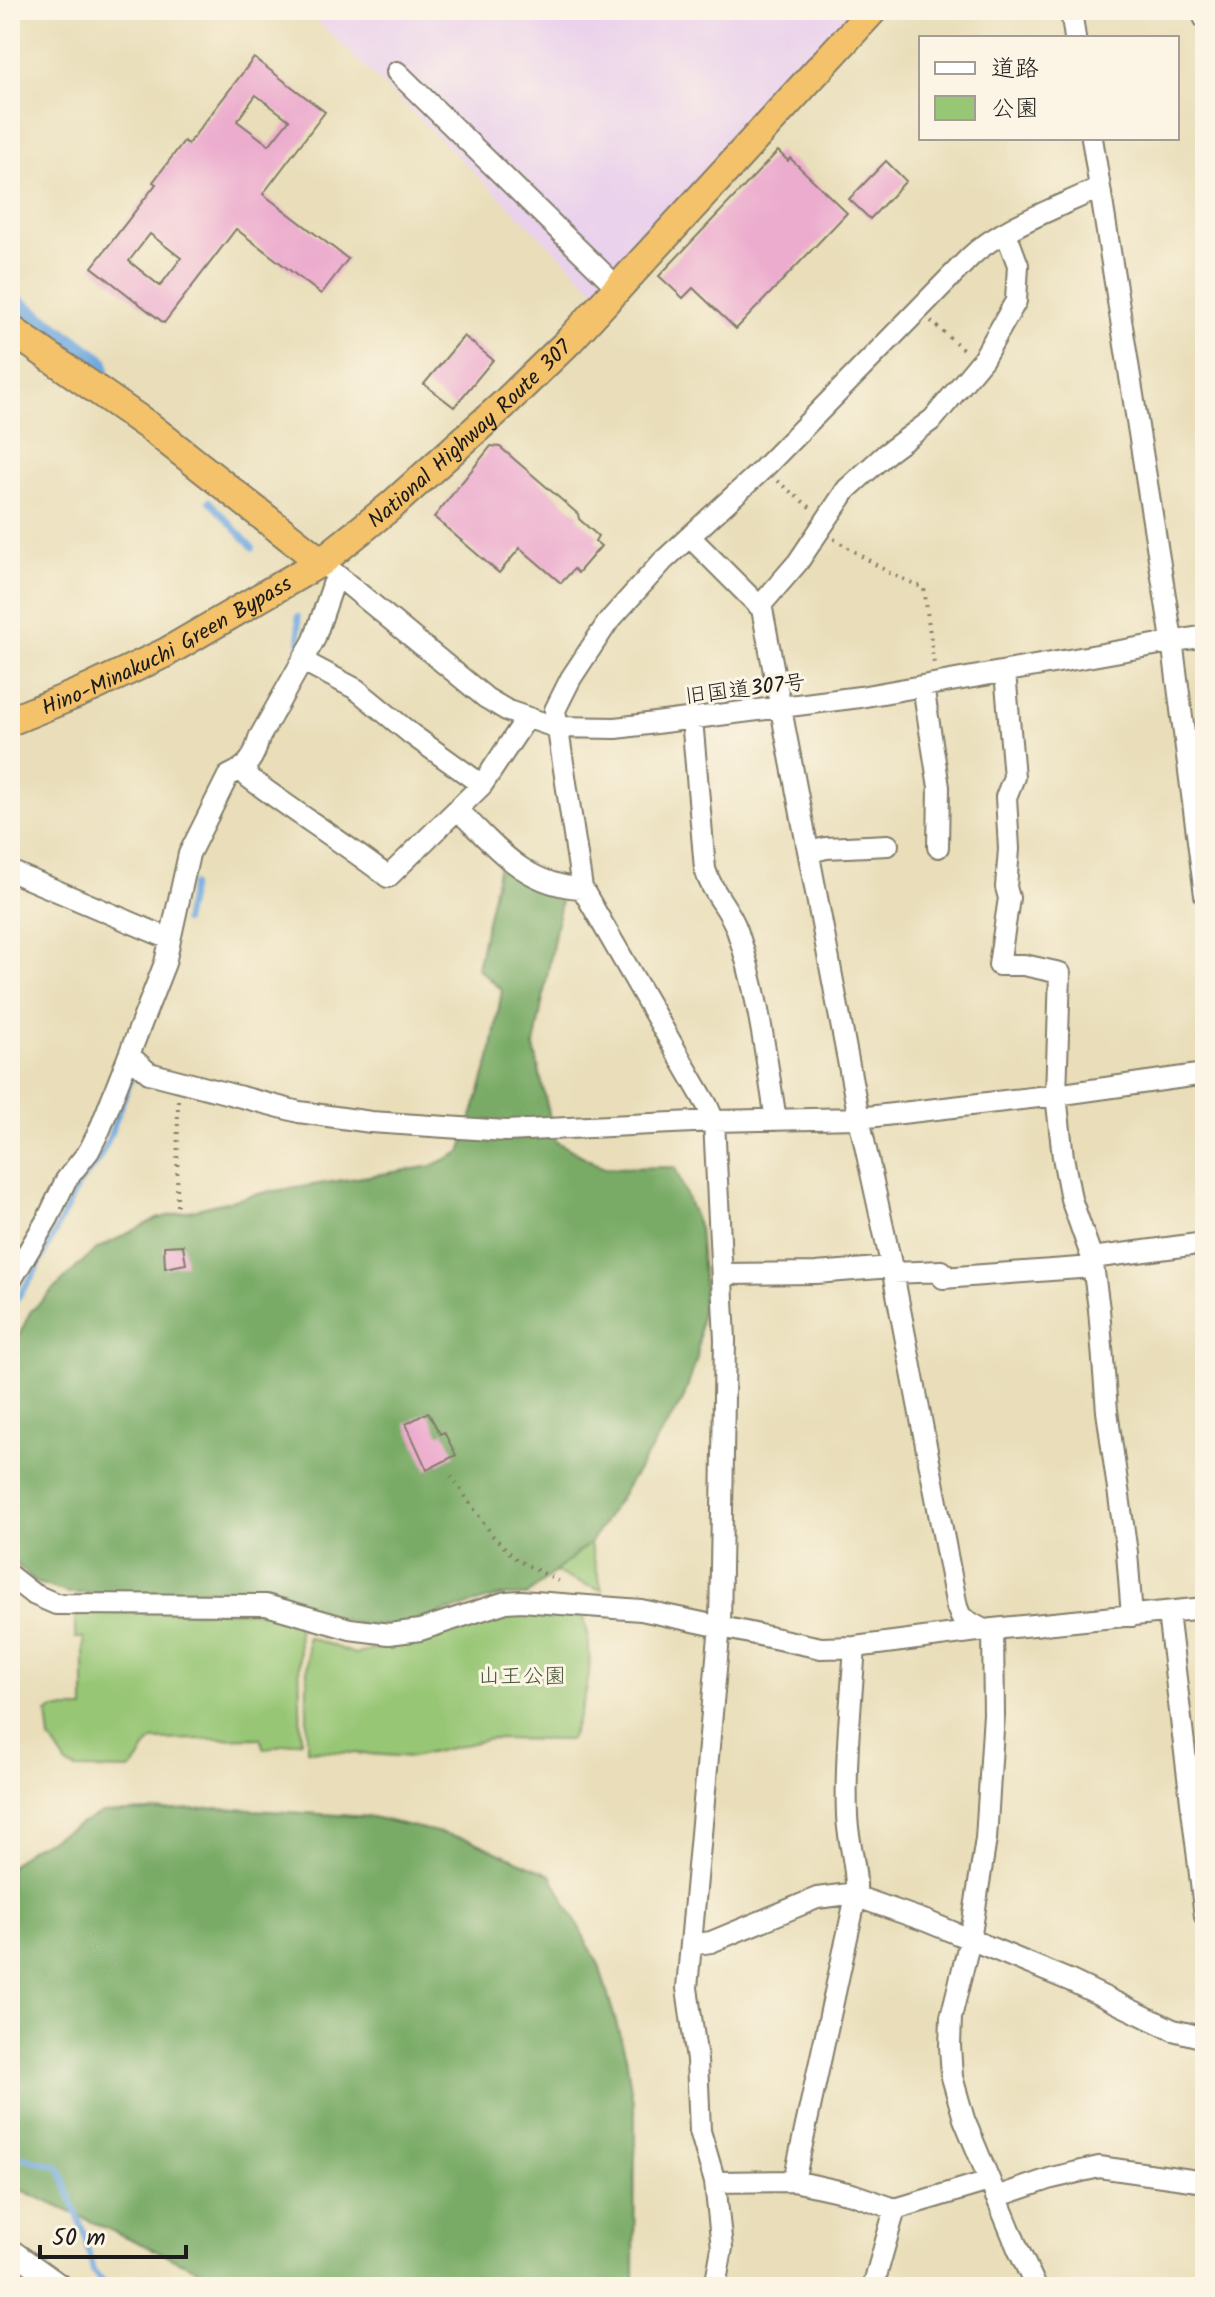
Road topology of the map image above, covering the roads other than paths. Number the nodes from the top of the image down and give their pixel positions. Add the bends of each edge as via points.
1 (873, 10) edge
2 (1071, 10) edge
3 (1201, 10) edge
4 (1205, 19) edge
5 (1075, 36) edge
6 (397, 72) dead end
7 (1092, 140) edge
8 (1099, 188) junction
9 (1006, 233) junction
10 (618, 288) junction
11 (10, 329) edge
12 (690, 537) junction
13 (328, 569) junction
14 (760, 606) junction
15 (1205, 636) edge
16 (1172, 640) junction
17 (303, 661) junction
18 (1005, 672) junction
19 (930, 685) junction
20 (783, 708) junction
21 (526, 719) junction
22 (692, 719) junction
23 (10, 721) edge
24 (555, 727) junction
25 (240, 771) junction
26 (482, 785) junction
27 (458, 810) junction
28 (888, 845) dead end
29 (938, 847) dead end
30 (810, 852) junction
31 (10, 871) edge
32 (582, 888) junction
33 (1205, 895) edge
34 (170, 939) junction
35 (130, 1056) junction
36 (1205, 1074) edge
37 (1056, 1095) junction
38 (859, 1118) junction
39 (776, 1120) junction
40 (714, 1121) junction
41 (1205, 1243) edge
42 (1093, 1263) junction
43 (892, 1270) junction
44 (722, 1274) junction
45 (10, 1282) edge
46 (10, 1576) edge
47 (1205, 1608) edge
48 (1168, 1613) junction
49 (1132, 1616) junction
50 (720, 1625) junction
51 (989, 1630) junction
52 (855, 1647) junction
53 (856, 1896) junction
54 (1205, 1916) edge
55 (970, 1940) junction
56 (691, 1945) junction
57 (1205, 2038) edge
58 (794, 2181) junction
59 (715, 2182) junction
60 (1205, 2182) edge
61 (993, 2189) junction
62 (895, 2209) junction
63 (10, 2249) edge
64 (63, 2287) edge
65 (715, 2287) edge
66 (873, 2287) edge
67 (1036, 2287) edge

1 - 10 highway, National Highway Route 307
2 - 5 street
3 - 4 street
6 - 10 street
7 - 8 street
8 - 9 street
8 - 16 street
9 - 12 street via 979,249
9 - 14 street via 1018,265 1016,301 983,359 933,419 847,489 798,562
10 - 13 highway, National Highway Route 307
11 - 13 highway via 150,427
12 - 14 street
12 - 24 street via 608,622 571,678 555,710
13 - 17 street via 314,640
13 - 21 street, 旧国道307号 via 486,698
13 - 23 highway, Hino-Minakuchi Green Bypass via 165,653
14 - 20 street
15 - 16 street, 旧国道307号
16 - 18 street, 旧国道307号
16 - 33 street
17 - 25 street via 256,752
17 - 26 street via 356,689
18 - 19 street, 旧国道307号
18 - 37 street via 1014,777 1006,797 1009,898 999,965 1060,973
19 - 20 street, 旧国道307号
19 - 29 street
20 - 22 street, 旧国道307号
20 - 30 street
21 - 24 street, 旧国道307号
21 - 26 street
22 - 24 street, 旧国道307号 via 596,729
22 - 39 street via 705,869 738,931
24 - 32 street
25 - 27 street via 388,877
25 - 34 street via 228,776 189,854
26 - 27 street
27 - 32 street via 522,870
28 - 30 street
30 - 38 street
31 - 34 street
32 - 40 street
34 - 35 street
35 - 40 street via 149,1073 299,1112 458,1129 559,1130
35 - 45 street via 89,1151 66,1180
36 - 37 street
37 - 38 street
37 - 42 street via 1071,1199
38 - 39 street
38 - 43 street
39 - 40 street
40 - 44 street
41 - 42 street
42 - 43 street via 943,1278 942,1271
42 - 49 street
43 - 44 street
43 - 51 street via 957,1607 961,1617
44 - 50 street
46 - 50 street via 56,1604 266,1605 369,1633 420,1630 521,1601 641,1610
47 - 48 street
48 - 49 street
48 - 54 street
49 - 51 street
50 - 52 street via 821,1648
50 - 56 street
51 - 52 street
51 - 55 street via 992,1766
52 - 53 street via 846,1791
53 - 55 street
53 - 56 street via 817,1898 711,1942
53 - 58 street
55 - 57 street via 1173,2030
55 - 61 street via 951,2017 950,2046 956,2096
56 - 59 street via 687,1988 700,2131
58 - 59 street
58 - 62 street
59 - 65 street via 722,2248
60 - 61 street via 1099,2167
61 - 62 street
61 - 67 street
62 - 66 street
63 - 64 street

